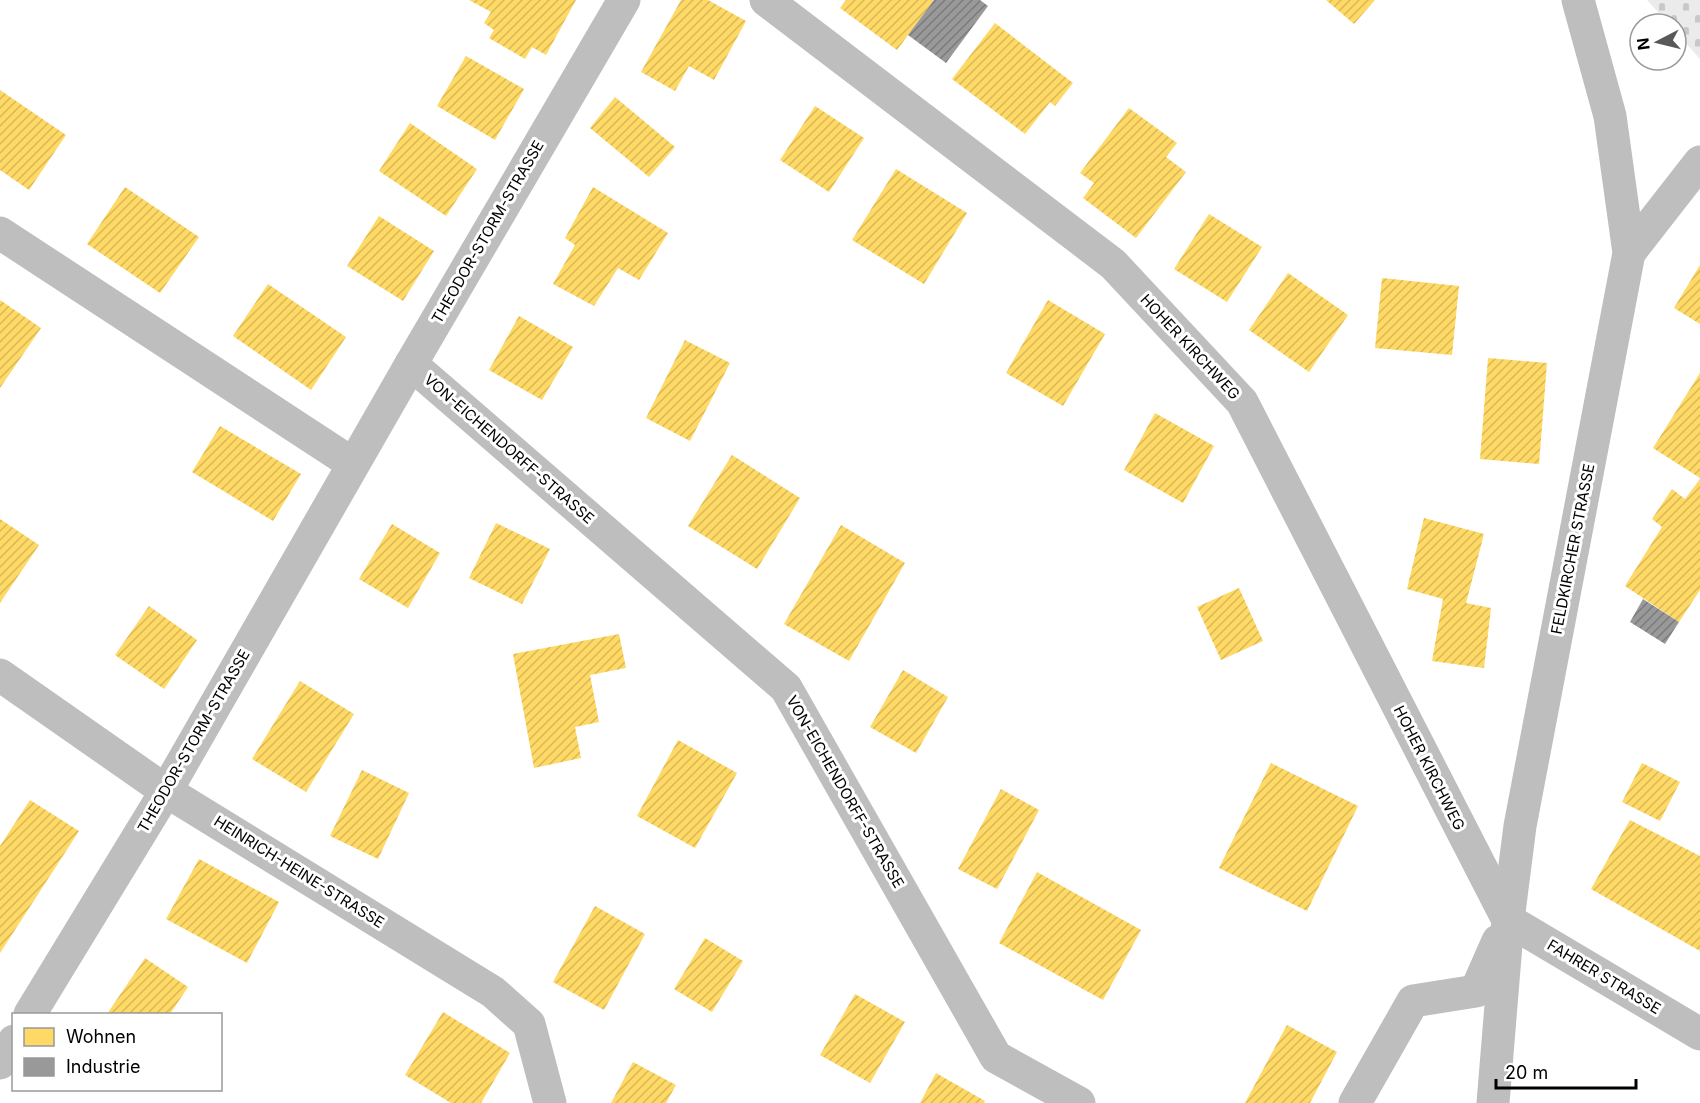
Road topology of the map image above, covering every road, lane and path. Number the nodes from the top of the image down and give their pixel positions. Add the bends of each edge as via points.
1 (624, 0) edge
2 (766, 0) edge
3 (1578, 0) edge
4 (1700, 162) edge
5 (0, 233) edge
6 (1629, 253) junction
7 (411, 364) junction
8 (353, 464) junction
9 (0, 675) edge
10 (166, 790) junction
11 (1508, 920) junction
12 (31, 1013) edge
13 (1700, 1034) edge
14 (12, 1044) edge
15 (0, 1063) edge
16 (550, 1103) edge
17 (1079, 1103) edge
18 (1355, 1103) edge
19 (1493, 1103) edge

1 - 7 street, THEODOR-STORM-STRASSE
2 - 11 street, HOHER KIRCHWEG via 1113,264 1242,402
3 - 6 street, FELDKIRCHER STRASSE via 1610,116
4 - 6 street
5 - 8 street
6 - 11 street, FELDKIRCHER STRASSE via 1520,826
7 - 8 street, THEODOR-STORM-STRASSE
7 - 17 street, VON-EICHENDORFF-STRASSE via 786,688 996,1057
8 - 10 street, THEODOR-STORM-STRASSE
9 - 10 street, HEINRICH-HEINE-STRASSE
10 - 12 street, THEODOR-STORM-STRASSE
10 - 16 street, HEINRICH-HEINE-STRASSE via 493,992 529,1024
11 - 13 street, FAHRER STRASSE
11 - 18 street via 1476,991 1413,1001
11 - 19 street, FELDKIRCHER STRASSE
14 - 15 street

